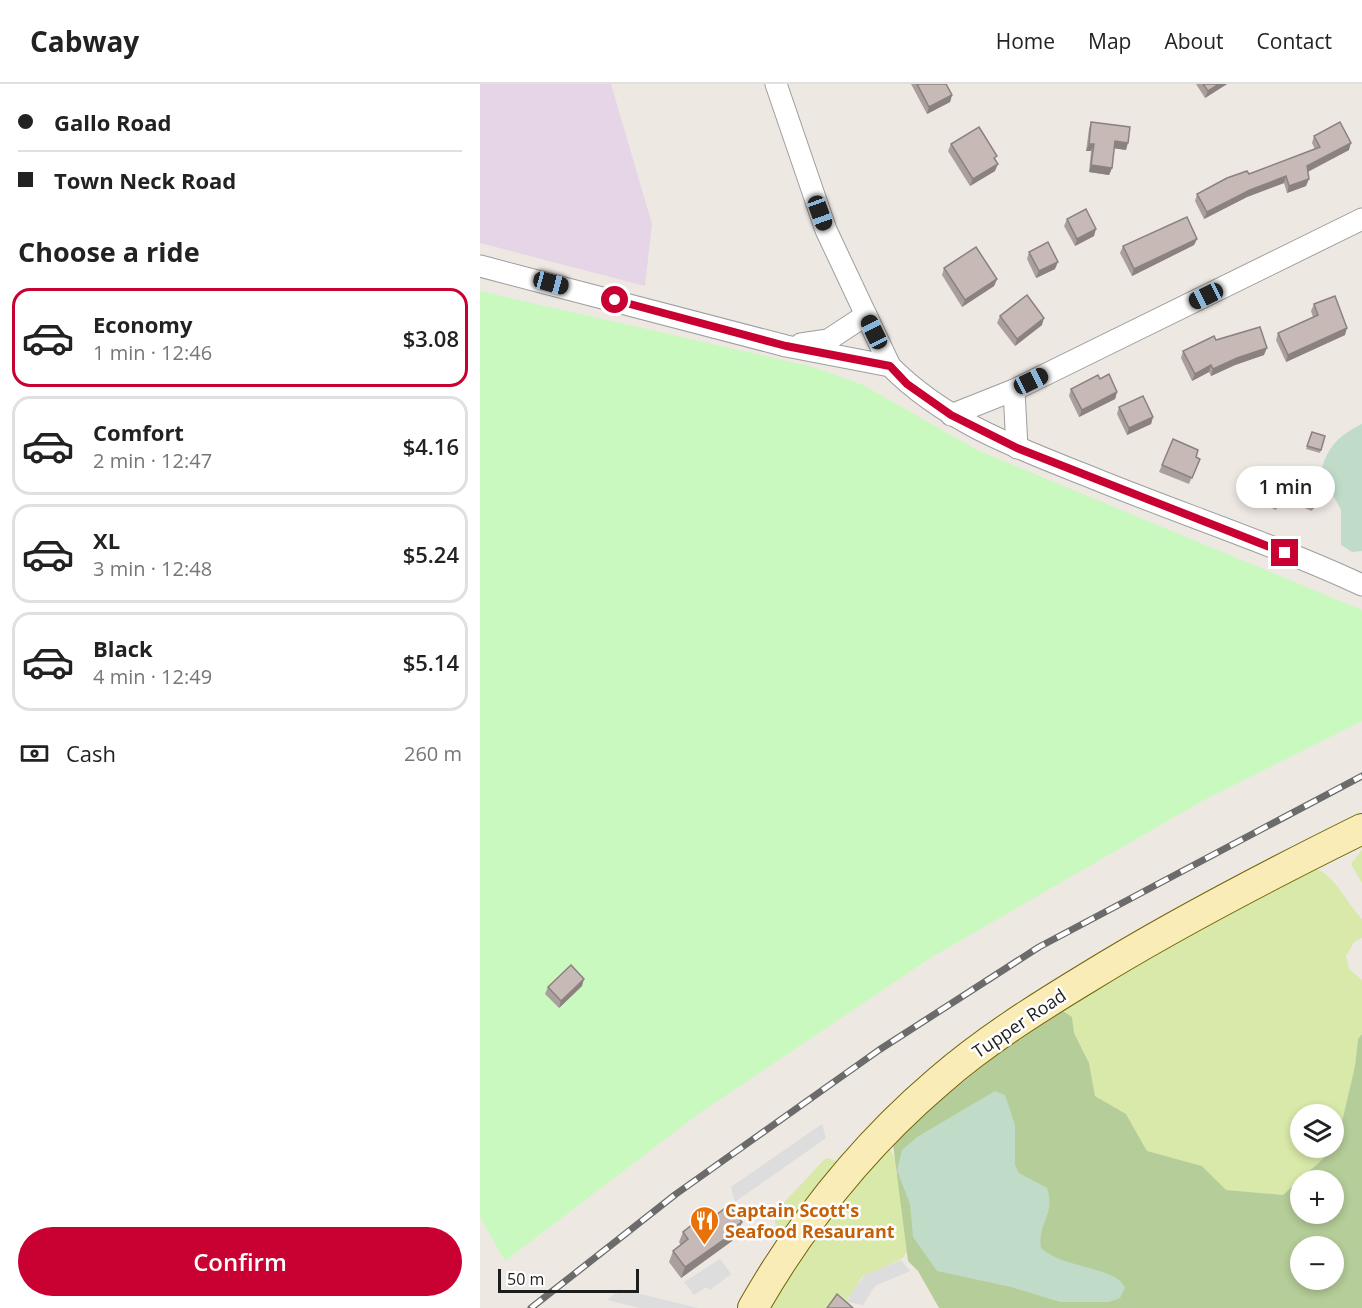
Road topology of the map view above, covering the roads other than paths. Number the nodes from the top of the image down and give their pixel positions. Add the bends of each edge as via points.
1 (776, 84) edge
2 (1362, 219) edge
3 (480, 266) edge
4 (866, 315) junction
5 (786, 346) junction
6 (890, 366) junction
7 (1014, 390) junction
8 (951, 415) junction
9 (1017, 448) junction
10 (1362, 585) edge
11 (1362, 828) edge
12 (753, 1308) edge

1 - 4 street via 826,230
2 - 7 street
3 - 5 street
4 - 5 street via 828,340
4 - 6 street
5 - 6 street
6 - 8 street via 907,384
7 - 8 street
7 - 9 street
8 - 9 street
9 - 10 street
11 - 12 main road, Tupper Road via 1138,947 1024,1017 967,1058 910,1106 850,1170 804,1228

